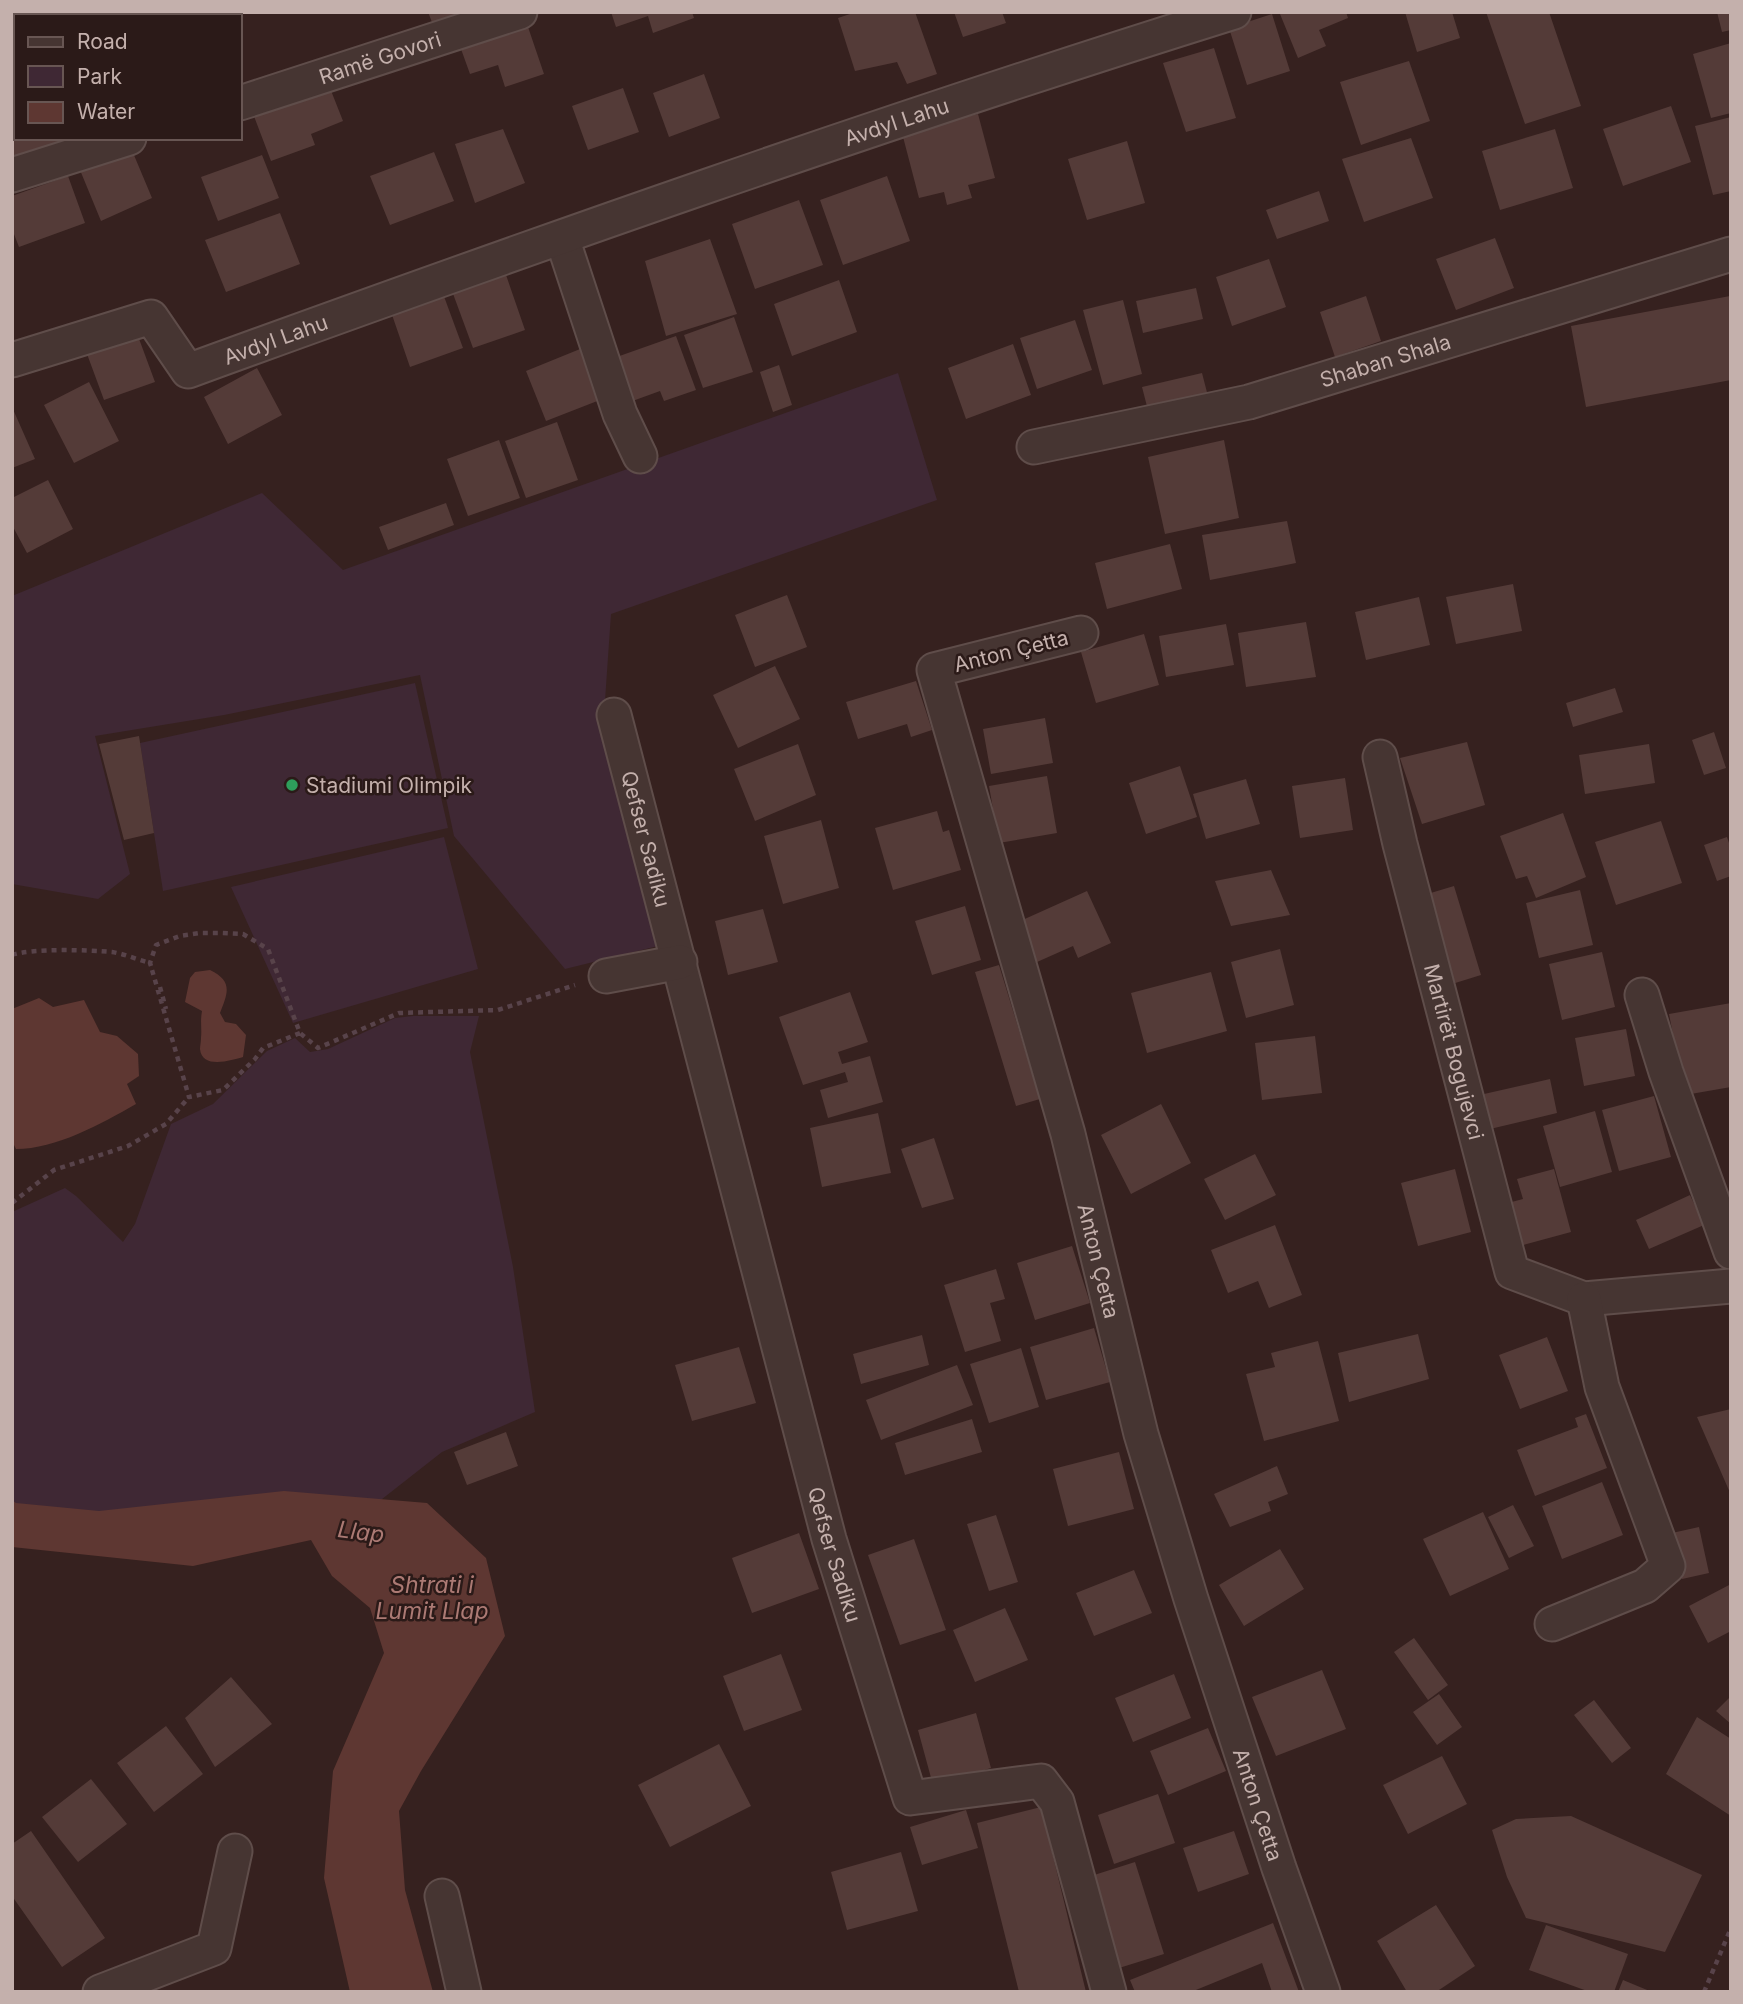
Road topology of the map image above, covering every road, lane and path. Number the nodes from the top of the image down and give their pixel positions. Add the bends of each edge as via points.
1 (520, 12) edge
2 (1234, 12) edge
3 (242, 102) edge
4 (123, 140) edge
5 (12, 175) edge
6 (562, 238) junction
7 (1731, 254) edge
8 (12, 360) edge
9 (1034, 447) dead end
10 (640, 456) dead end
11 (1081, 633) dead end
12 (614, 715) dead end
13 (1380, 757) dead end
14 (12, 955) edge
15 (680, 962) junction
16 (150, 963) junction
17 (606, 976) joint
18 (1642, 995) dead end
19 (300, 1033) junction
20 (190, 1097) junction
21 (12, 1203) edge
22 (1731, 1252) edge
23 (1731, 1286) edge
24 (1584, 1299) junction
25 (1552, 1624) dead end
26 (235, 1851) dead end
27 (442, 1896) dead end
28 (1731, 1928) edge
29 (100, 1992) edge
30 (464, 1992) edge
31 (1109, 1992) edge
32 (1323, 1992) edge
33 (1704, 1992) edge

1 - 3 street, Ramë Govori
2 - 6 street, Avdyl Lahu via 712,183
4 - 5 street
6 - 8 street, Avdyl Lahu via 188,371 150,317
6 - 10 street via 620,414
7 - 9 street, Shaban Shala via 1250,402
11 - 32 street, Anton Çetta via 934,670 1068,1134 1141,1433 1195,1612
12 - 15 street, Qefser Sadiku
13 - 24 street, Martirët Bogujevci via 1512,1272
14 - 16 path via 114,952
15 - 17 street
15 - 31 street, Qefser Sadiku via 830,1539 910,1798 1041,1781 1057,1802
16 - 19 path via 156,944 180,936 243,934 268,949
16 - 20 path
17 - 19 path via 498,1010 399,1013 318,1048
18 - 22 street
19 - 20 path via 263,1048 223,1090
20 - 21 path via 166,1124 128,1146 54,1170
23 - 24 street, Martirët Bogujevci
24 - 25 street via 1602,1387 1668,1566 1645,1586
26 - 29 street via 214,1948
27 - 30 street
28 - 33 path

